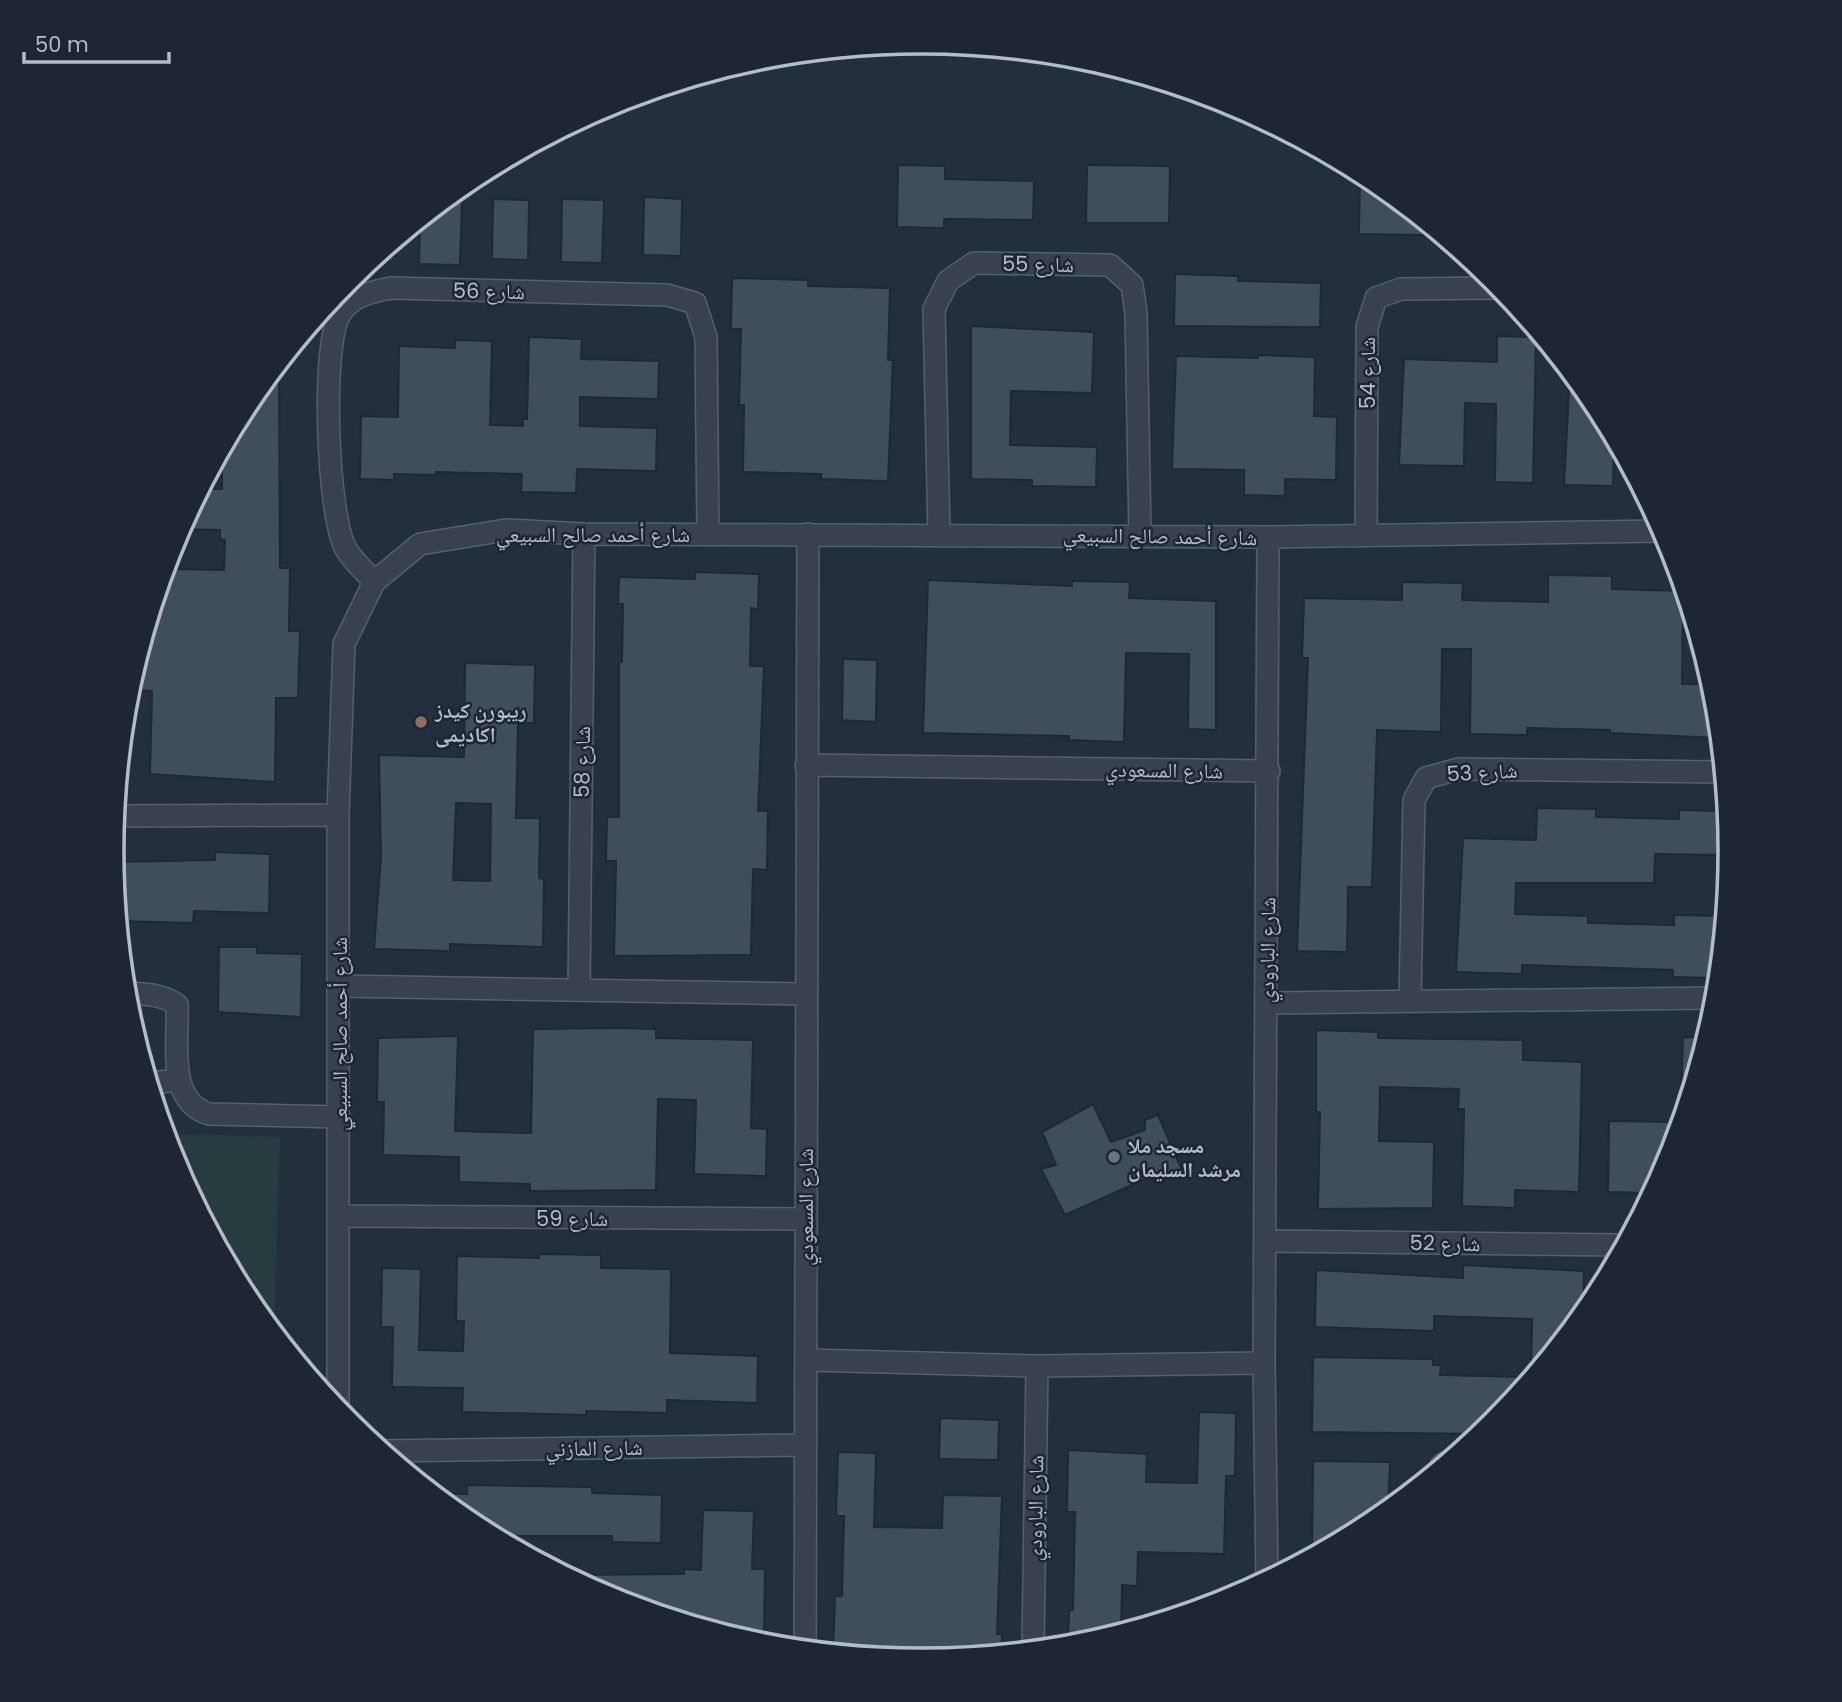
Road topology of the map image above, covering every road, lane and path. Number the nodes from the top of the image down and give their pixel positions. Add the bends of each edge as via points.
1 (1484, 288) edge
2 (1650, 531) edge
3 (584, 534) junction
4 (708, 534) junction
5 (808, 534) junction
6 (1366, 534) junction
7 (939, 535) junction
8 (1140, 535) junction
9 (1268, 537) junction
10 (374, 582) junction
11 (806, 765) junction
12 (1269, 771) junction
13 (1713, 772) edge
14 (338, 815) junction
15 (125, 816) edge
16 (340, 986) junction
17 (579, 990) junction
18 (138, 994) edge
19 (805, 995) junction
20 (1703, 998) edge
21 (1410, 1000) junction
22 (1267, 1003) junction
23 (178, 1080) junction
24 (159, 1082) edge
25 (340, 1117) junction
26 (339, 1216) junction
27 (805, 1219) junction
28 (1267, 1241) junction
29 (1613, 1245) edge
30 (807, 1360) junction
31 (1265, 1363) junction
32 (1037, 1366) junction
33 (338, 1393) edge
34 (804, 1445) junction
35 (397, 1451) edge
36 (1267, 1569) edge
37 (805, 1639) edge
38 (1033, 1640) edge

1 - 6 street, شارع 54 via 1401,289 1376,298 1367,327
2 - 6 street, شارع أحمد صالح السبيعي
3 - 4 street, شارع أحمد صالح السبيعي
3 - 10 street, شارع أحمد صالح السبيعي via 506,530 420,544
3 - 17 street, شارع 58
4 - 5 street, شارع أحمد صالح السبيعي
4 - 10 street, شارع 56 via 706,337 695,303 667,295 391,288 362,294 341,312 332,332 333,505 345,548
5 - 7 street, شارع أحمد صالح السبيعي
5 - 11 street, شارع المسعودي
6 - 9 street, شارع أحمد صالح السبيعي
7 - 8 street, شارع أحمد صالح السبيعي
7 - 8 street, شارع 55 via 934,309 948,281 974,264 1110,265 1132,285
8 - 9 street, شارع أحمد صالح السبيعي
9 - 12 street, شارع البارودي
10 - 14 street, شارع أحمد صالح السبيعي via 344,644
11 - 12 street, شارع المسعودي
11 - 19 street, شارع المسعودي
12 - 22 street, شارع البارودي
13 - 21 street, شارع 53 via 1458,769 1426,778 1414,800
14 - 15 street
14 - 16 street, شارع أحمد صالح السبيعي
16 - 17 street
16 - 25 street, شارع أحمد صالح السبيعي
17 - 19 street
18 - 23 street via 155,995 177,1005
19 - 27 street, شارع المسعودي
20 - 21 street
21 - 22 street
22 - 28 street, شارع البارودي
23 - 24 street
23 - 25 street via 187,1101 209,1114
25 - 26 street, شارع أحمد صالح السبيعي
26 - 27 street, شارع 59
26 - 33 street, شارع أحمد صالح السبيعي
27 - 30 street, شارع المسعودي
28 - 29 street, شارع 52
28 - 31 street, شارع البارودي
30 - 32 street
30 - 34 street, شارع المسعودي
31 - 32 street
31 - 36 street, شارع البارودي
32 - 38 street, شارع البارودي
34 - 35 street, شارع المازني
34 - 37 street, شارع المسعودي

